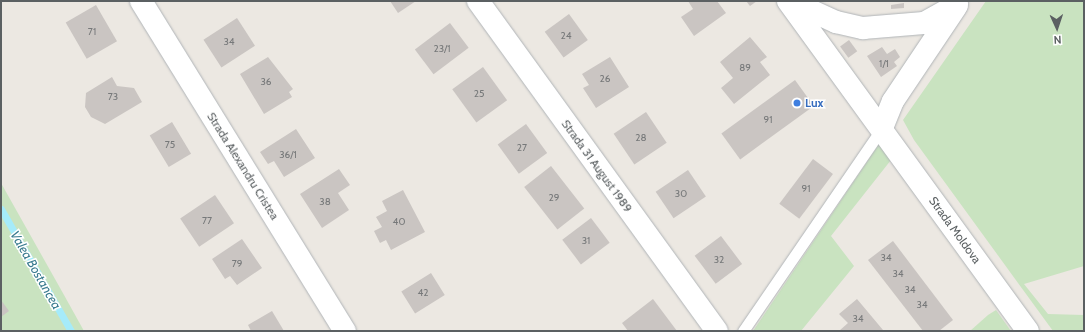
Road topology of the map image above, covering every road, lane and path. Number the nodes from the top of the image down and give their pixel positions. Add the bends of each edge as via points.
1 (141, 1) edge
2 (478, 1) edge
3 (789, 1) edge
4 (958, 3) edge
5 (882, 128) junction
6 (345, 331) edge
7 (717, 331) edge
8 (743, 331) edge
9 (1028, 331) edge

1 - 6 street, Strada Alexandru Cristea
2 - 7 street, Strada 31 August 1989
3 - 4 street, Strada Moldova via 836,22 864,28 924,22
3 - 5 street, Strada Moldova
4 - 5 street, Strada Moldova via 893,101
5 - 8 lane
5 - 9 street, Strada Moldova

